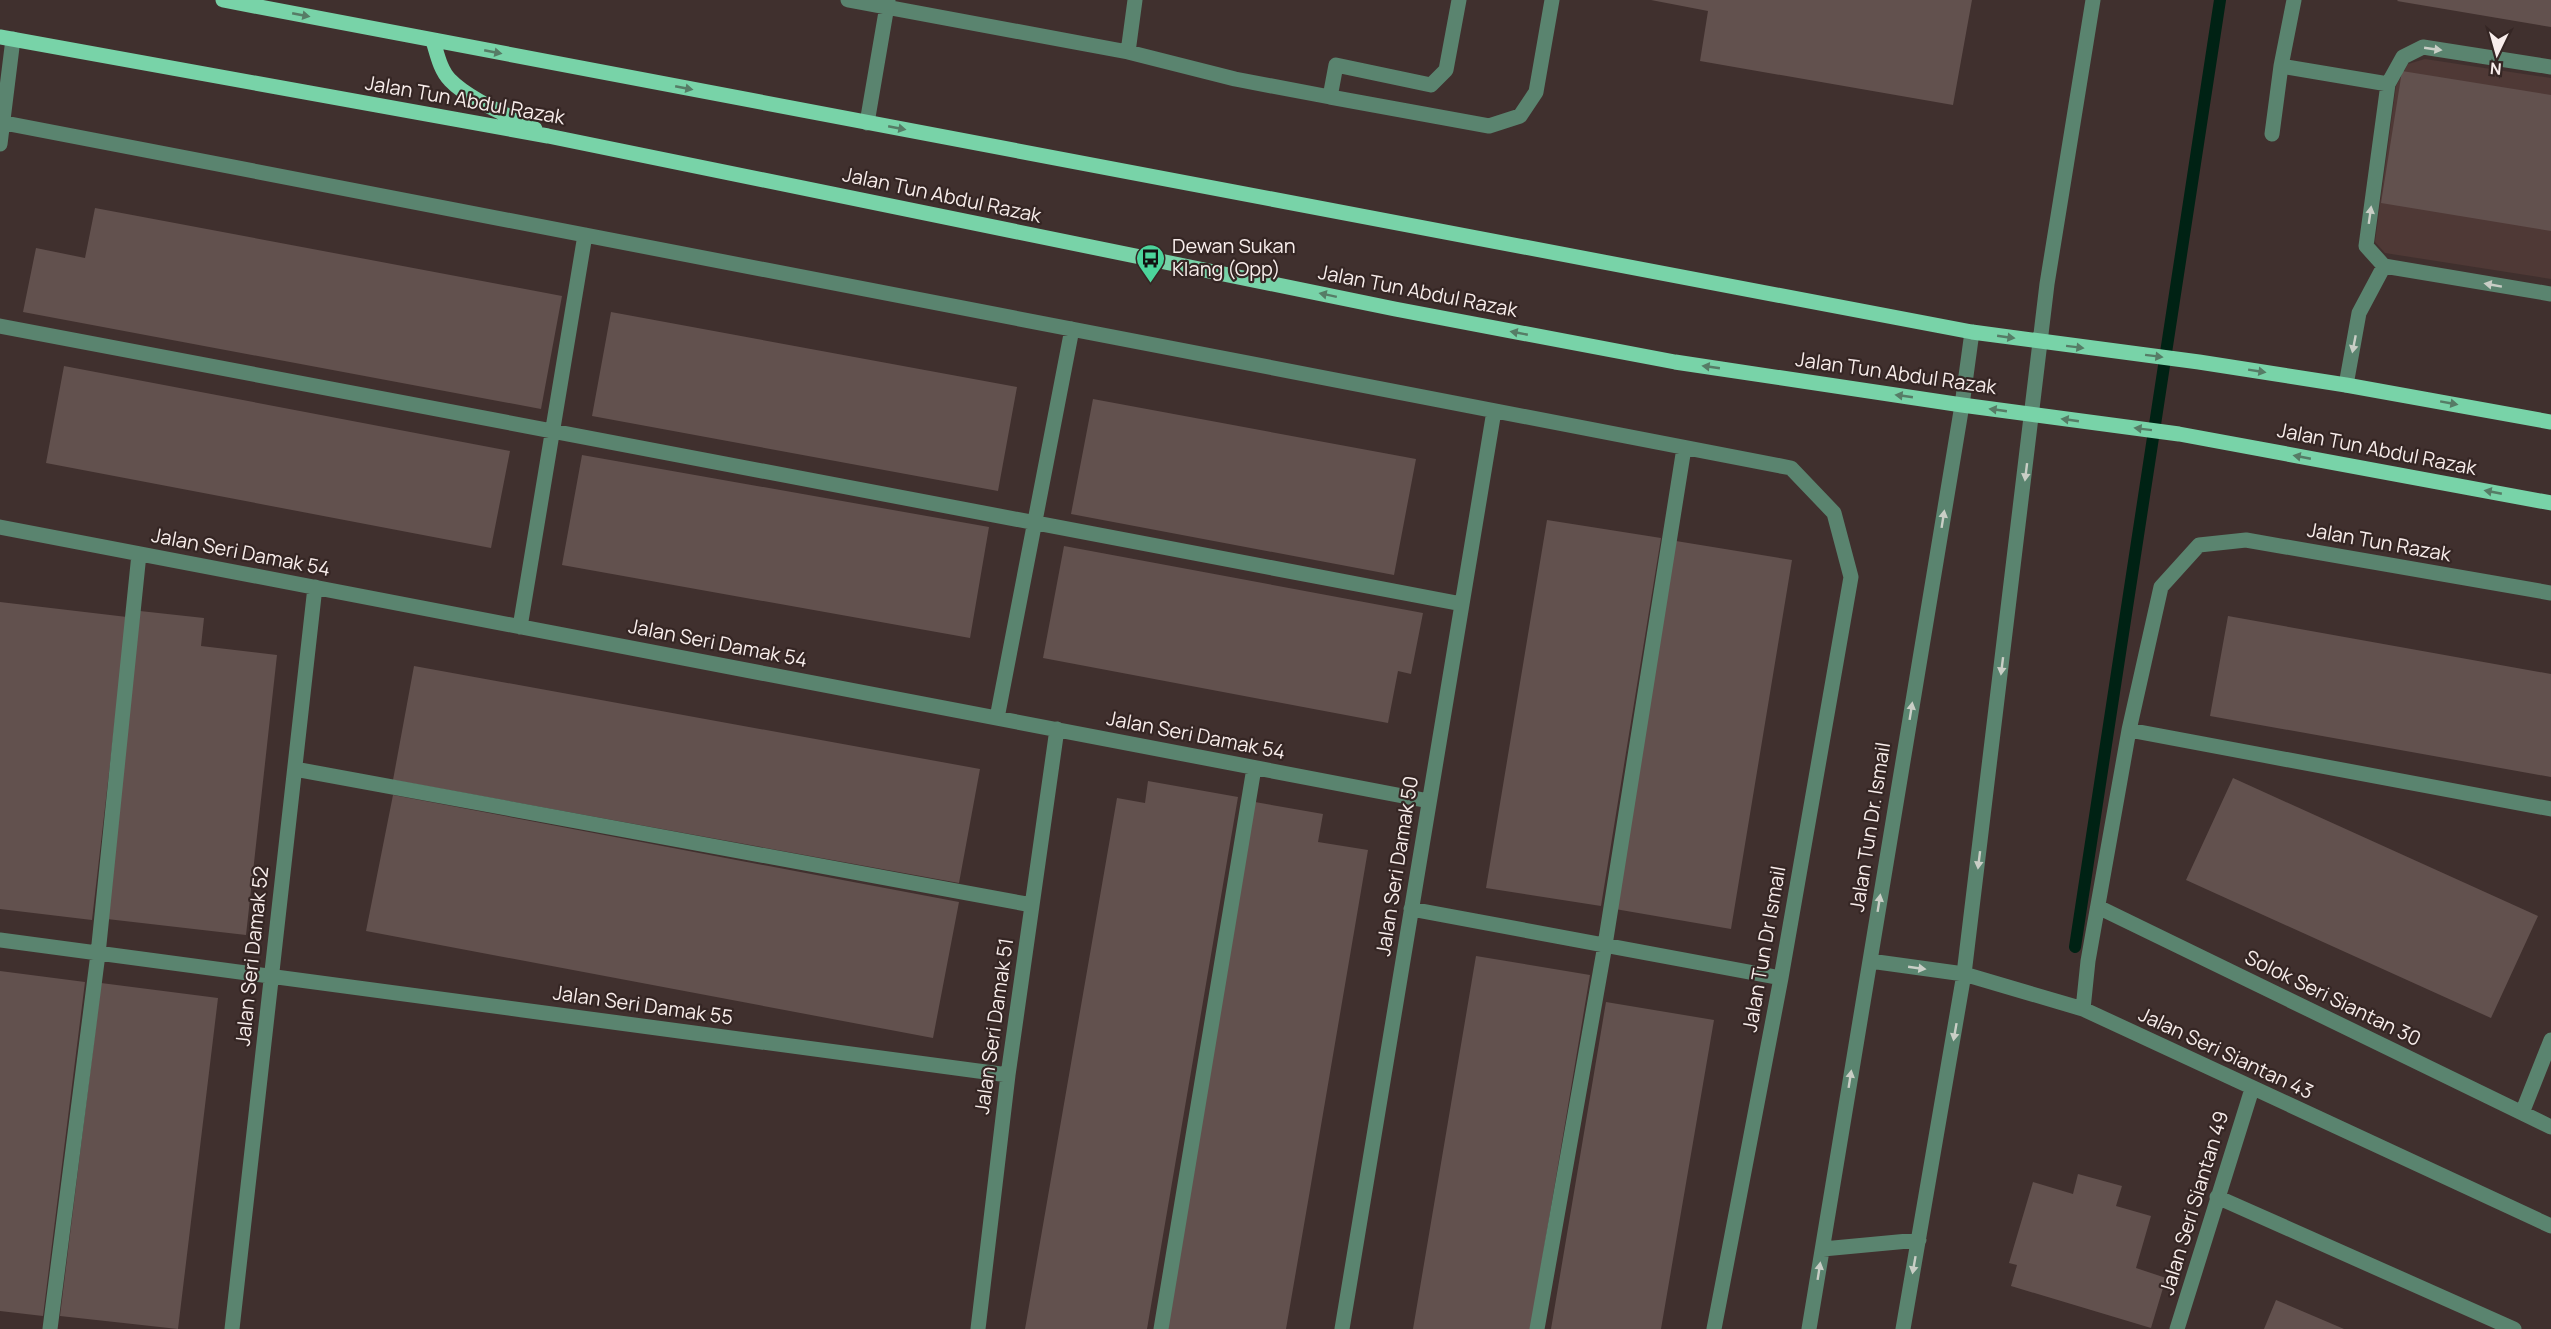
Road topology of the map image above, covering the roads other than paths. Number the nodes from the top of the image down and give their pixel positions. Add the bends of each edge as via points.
1 (223, 0) edge
2 (848, 0) edge
3 (1135, 0) edge
4 (1459, 0) edge
5 (1552, 0) edge
6 (2093, 0) edge
7 (2294, 0) edge
8 (888, 4) edge
9 (7, 38) edge
10 (433, 41) junction
11 (1128, 52) junction
12 (2281, 66) junction
13 (2551, 67) edge
14 (2388, 84) junction
15 (1330, 97) junction
16 (1, 122) edge
17 (867, 123) junction
18 (2272, 134) dead end
19 (548, 136) junction
20 (0, 144) edge
21 (585, 235) junction
22 (2384, 266) junction
23 (2551, 294) edge
24 (0, 326) edge
25 (1072, 329) junction
26 (1972, 332) junction
27 (2041, 343) junction
28 (2346, 385) junction
29 (1962, 405) junction
30 (1494, 411) junction
31 (2033, 414) junction
32 (2551, 422) edge
33 (552, 431) junction
34 (1684, 447) junction
35 (2551, 503) edge
36 (1035, 522) junction
37 (0, 527) edge
38 (139, 554) junction
39 (315, 587) junction
40 (2551, 593) edge
41 (1462, 604) junction
42 (520, 627) junction
43 (997, 718) junction
44 (1057, 729) junction
45 (2129, 730) junction
46 (1254, 768) junction
47 (295, 769) junction
48 (1429, 801) junction
49 (2551, 809) edge
50 (1032, 905) junction
51 (2098, 907) junction
52 (1411, 909) junction
53 (0, 940) edge
54 (1605, 945) junction
55 (98, 954) junction
56 (1870, 961) junction
57 (1965, 974) junction
58 (271, 976) junction
59 (1781, 978) junction
60 (2083, 1009) junction
61 (2551, 1040) edge
62 (1008, 1075) junction
63 (2252, 1089) junction
64 (2522, 1113) junction
65 (2551, 1127) edge
66 (2217, 1197) junction
67 (2551, 1226) edge
68 (1919, 1240) junction
69 (1823, 1249) junction
70 (50, 1329) edge
71 (232, 1329) edge
72 (978, 1329) edge
73 (1161, 1329) edge
74 (1342, 1329) edge
75 (1537, 1329) edge
76 (1714, 1329) edge
77 (1809, 1329) edge
78 (1903, 1329) edge
79 (2177, 1329) edge
80 (2514, 1329) edge

1 -> 10 main road
2 - 8 street
3 - 11 street
4 - 15 street via 1446,70 1431,85 1336,65
5 - 15 street via 1536,92 1520,116 1489,126
6 - 27 street
7 - 12 street
8 - 11 street
8 - 17 street
9 - 16 street
9 - 19 main road, Jalan Tun Abdul Razak
10 -> 17 main road
10 - 19 main road via 449,79 470,95
11 - 15 street via 1235,79
12 - 14 street
12 - 18 street
14 -> 13 street via 2403,57 2423,47
22 -> 14 street via 2366,246
16 - 20 street
16 - 21 street
17 -> 26 main road
29 -> 19 main road, Jalan Tun Abdul Razak via 1676,362 1407,311
21 - 25 street
21 - 33 street
23 -> 22 street
22 -> 28 street via 2360,313
24 - 33 street
25 - 30 street
25 - 36 street
26 -> 27 main road
26 - 29 street, Jalan Tun Dr. Ismail
27 -> 28 main road
27 - 31 street
28 -> 32 main road
31 -> 29 main road, Jalan Tun Abdul Razak
56 -> 29 street, Jalan Tun Dr. Ismail
30 - 34 street
30 - 41 street, Jalan Seri Damak 50
35 -> 31 main road, Jalan Tun Abdul Razak via 2179,434
31 -> 57 street
33 - 36 street
33 - 42 street
34 - 54 street
34 - 59 street, Jalan Tun Dr Ismail via 1791,468 1834,513 1851,577
36 - 41 street
36 - 43 street
37 - 38 street, Jalan Seri Damak 54
38 - 39 street, Jalan Seri Damak 54
38 - 55 street
39 - 42 street, Jalan Seri Damak 54
39 - 47 street, Jalan Seri Damak 52
40 - 45 street, Jalan Tun Razak via 2246,540 2199,546 2161,587
41 - 48 street, Jalan Seri Damak 50
42 - 43 street, Jalan Seri Damak 54
43 - 44 street, Jalan Seri Damak 54
44 - 46 street, Jalan Seri Damak 54
44 - 50 street, Jalan Seri Damak 51
45 - 49 street
45 - 51 street
46 - 48 street, Jalan Seri Damak 54
46 - 73 street
47 - 50 street
47 - 58 street, Jalan Seri Damak 52
48 - 52 street, Jalan Seri Damak 50
50 - 62 street, Jalan Seri Damak 51
51 - 60 street
51 - 64 street, Solok Seri Siantan 30
52 - 54 street
52 - 74 street, Jalan Seri Damak 50
53 - 55 street, Jalan Seri Damak 55
54 - 59 street
54 - 75 street
55 - 58 street, Jalan Seri Damak 55
55 - 70 street
56 -> 57 street, Jalan Seri Siantan 43
69 -> 56 street, Jalan Tun Dr. Ismail
57 - 60 street, Jalan Seri Siantan 43
57 -> 68 street
58 - 62 street, Jalan Seri Damak 55
58 - 71 street, Jalan Seri Damak 52
59 - 76 street, Jalan Tun Dr Ismail
60 - 63 street, Jalan Seri Siantan 43
61 - 64 street
62 - 72 street, Jalan Seri Damak 51
63 - 66 street, Jalan Seri Siantan 49
63 - 67 street, Jalan Seri Siantan 43
64 - 65 street, Solok Seri Siantan 30
66 - 79 street, Jalan Seri Siantan 49
66 - 80 street
68 - 69 street
68 -> 78 street
77 -> 69 street, Jalan Tun Dr. Ismail

